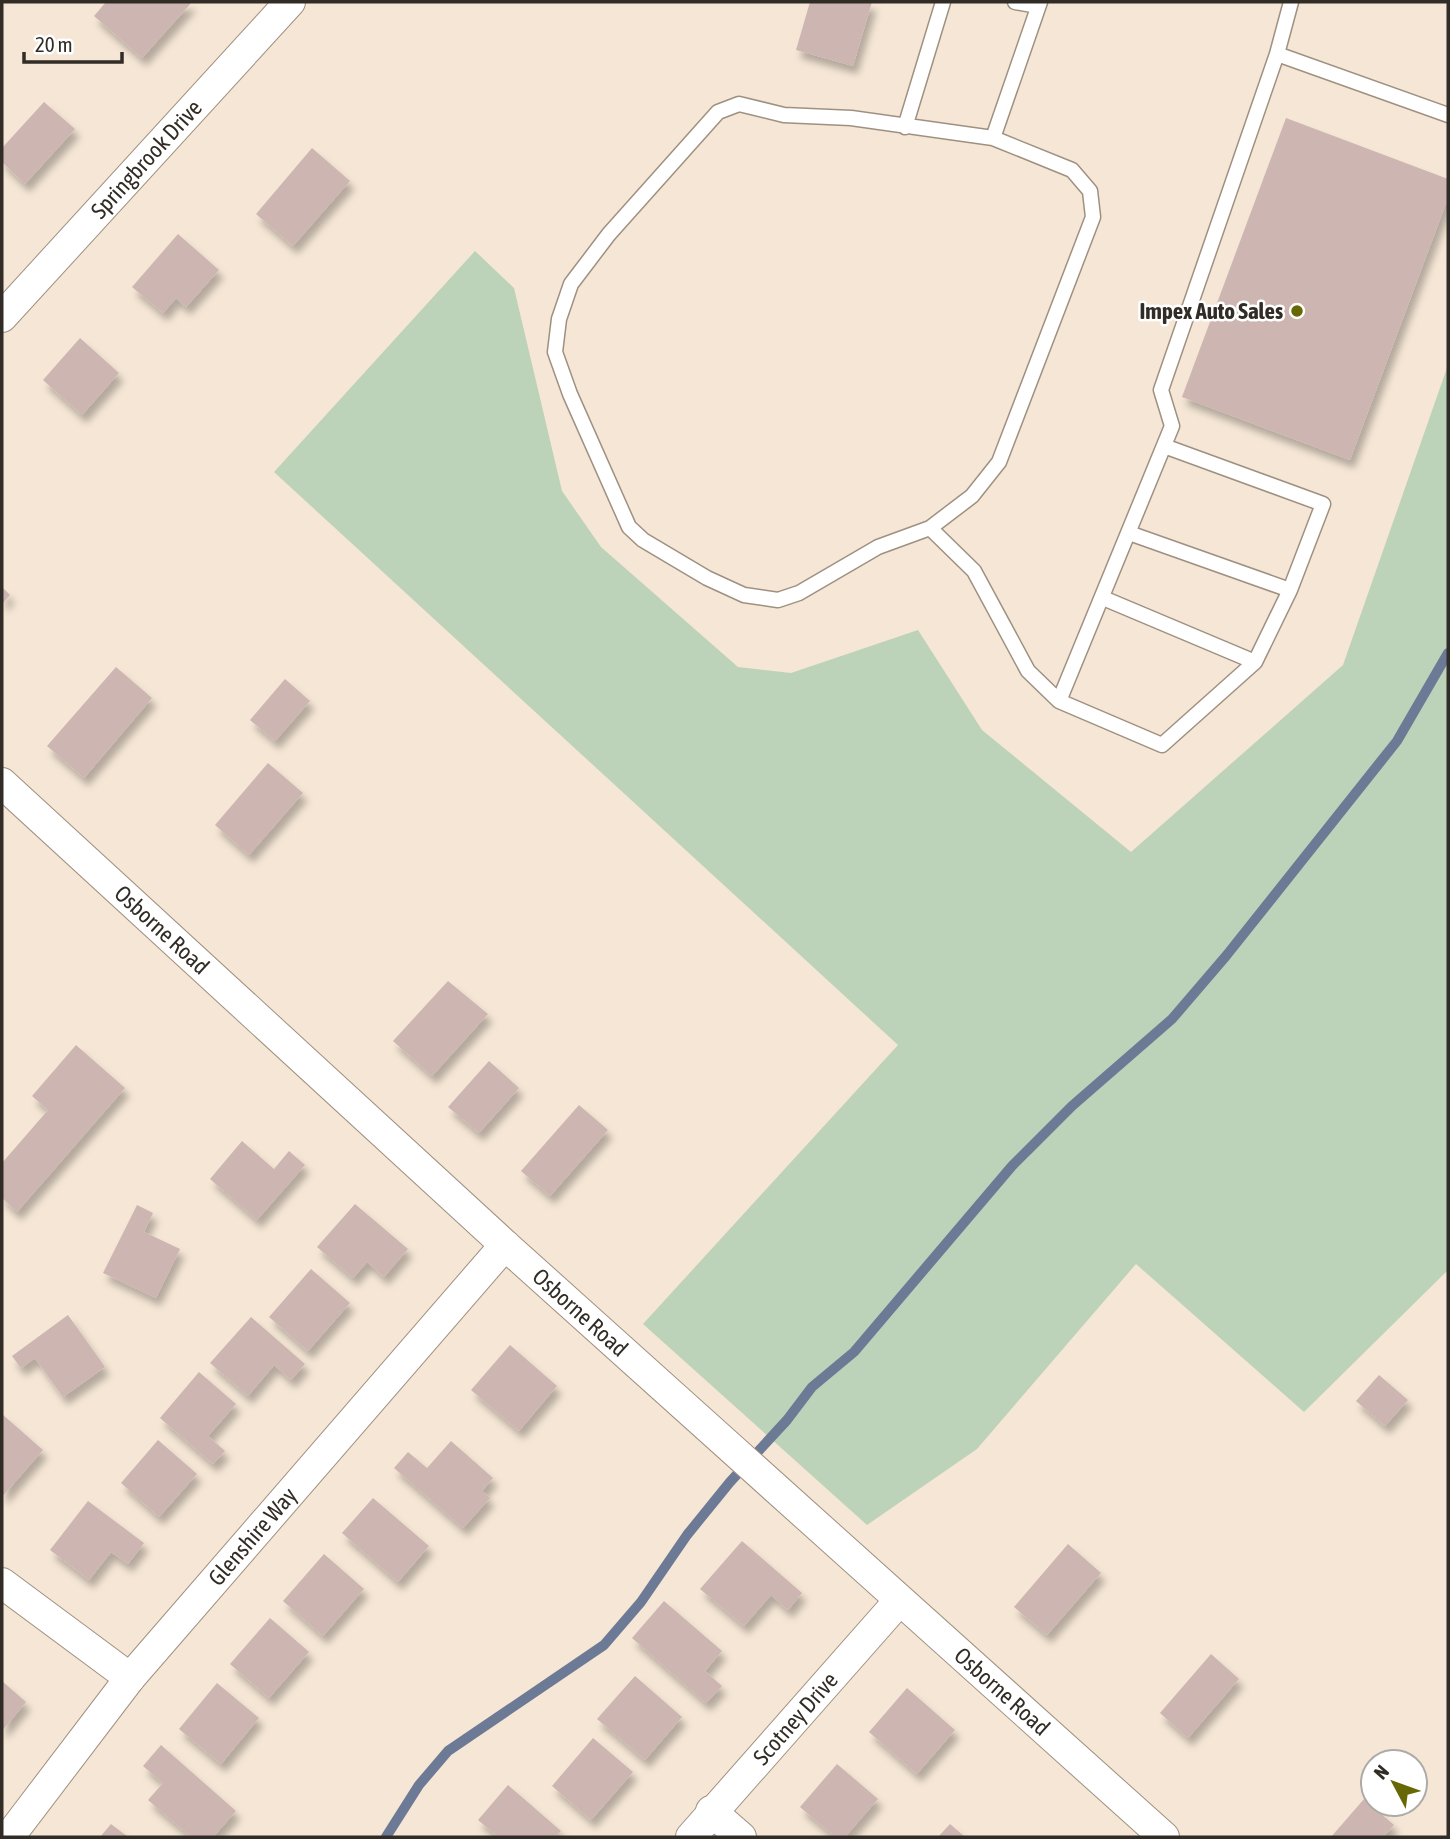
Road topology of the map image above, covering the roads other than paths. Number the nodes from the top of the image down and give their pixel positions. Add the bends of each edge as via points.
1 (290, 2) edge
2 (943, 2) edge
3 (1015, 2) edge
4 (1291, 2) edge
5 (1039, 4) edge
6 (1277, 54) junction
7 (1448, 115) edge
8 (905, 127) junction
9 (993, 138) junction
10 (2, 317) edge
11 (1164, 446) junction
12 (930, 527) junction
13 (1129, 533) junction
14 (1290, 590) junction
15 (1102, 598) junction
16 (1255, 662) junction
17 (1059, 701) junction
18 (2, 783) edge
19 (505, 1245) junction
20 (2, 1583) edge
21 (899, 1601) junction
22 (130, 1678) junction
23 (711, 1811) junction
24 (9, 1837) edge
25 (691, 1837) edge
26 (741, 1837) edge
27 (1164, 1837) edge

1 - 10 street, Springbrook Drive
2 - 8 lane
3 - 5 lane
4 - 6 lane
5 - 9 lane
6 - 7 lane
6 - 11 lane via 1161,390 1172,426
8 - 9 lane
8 - 12 lane via 851,118 784,115 739,104 718,112 609,234 571,284 558,319 555,352 629,527 643,540 744,595 778,600 799,593 878,547
9 - 12 lane via 1072,170 1090,191 1093,217 999,462 972,496
11 - 13 lane
11 - 14 lane via 1323,504
12 - 17 lane via 974,572 1027,671
13 - 14 lane
13 - 15 lane
14 - 16 lane
15 - 16 lane
15 - 17 lane
16 - 17 lane via 1161,745
18 - 19 street, Osborne Road
19 - 21 street, Osborne Road
19 - 22 street, Glenshire Way
20 - 22 street
21 - 23 street, Scotney Drive
21 - 27 street, Osborne Road
22 - 24 street, Glenshire Way
23 - 25 street, Scotney Drive
23 - 26 street

